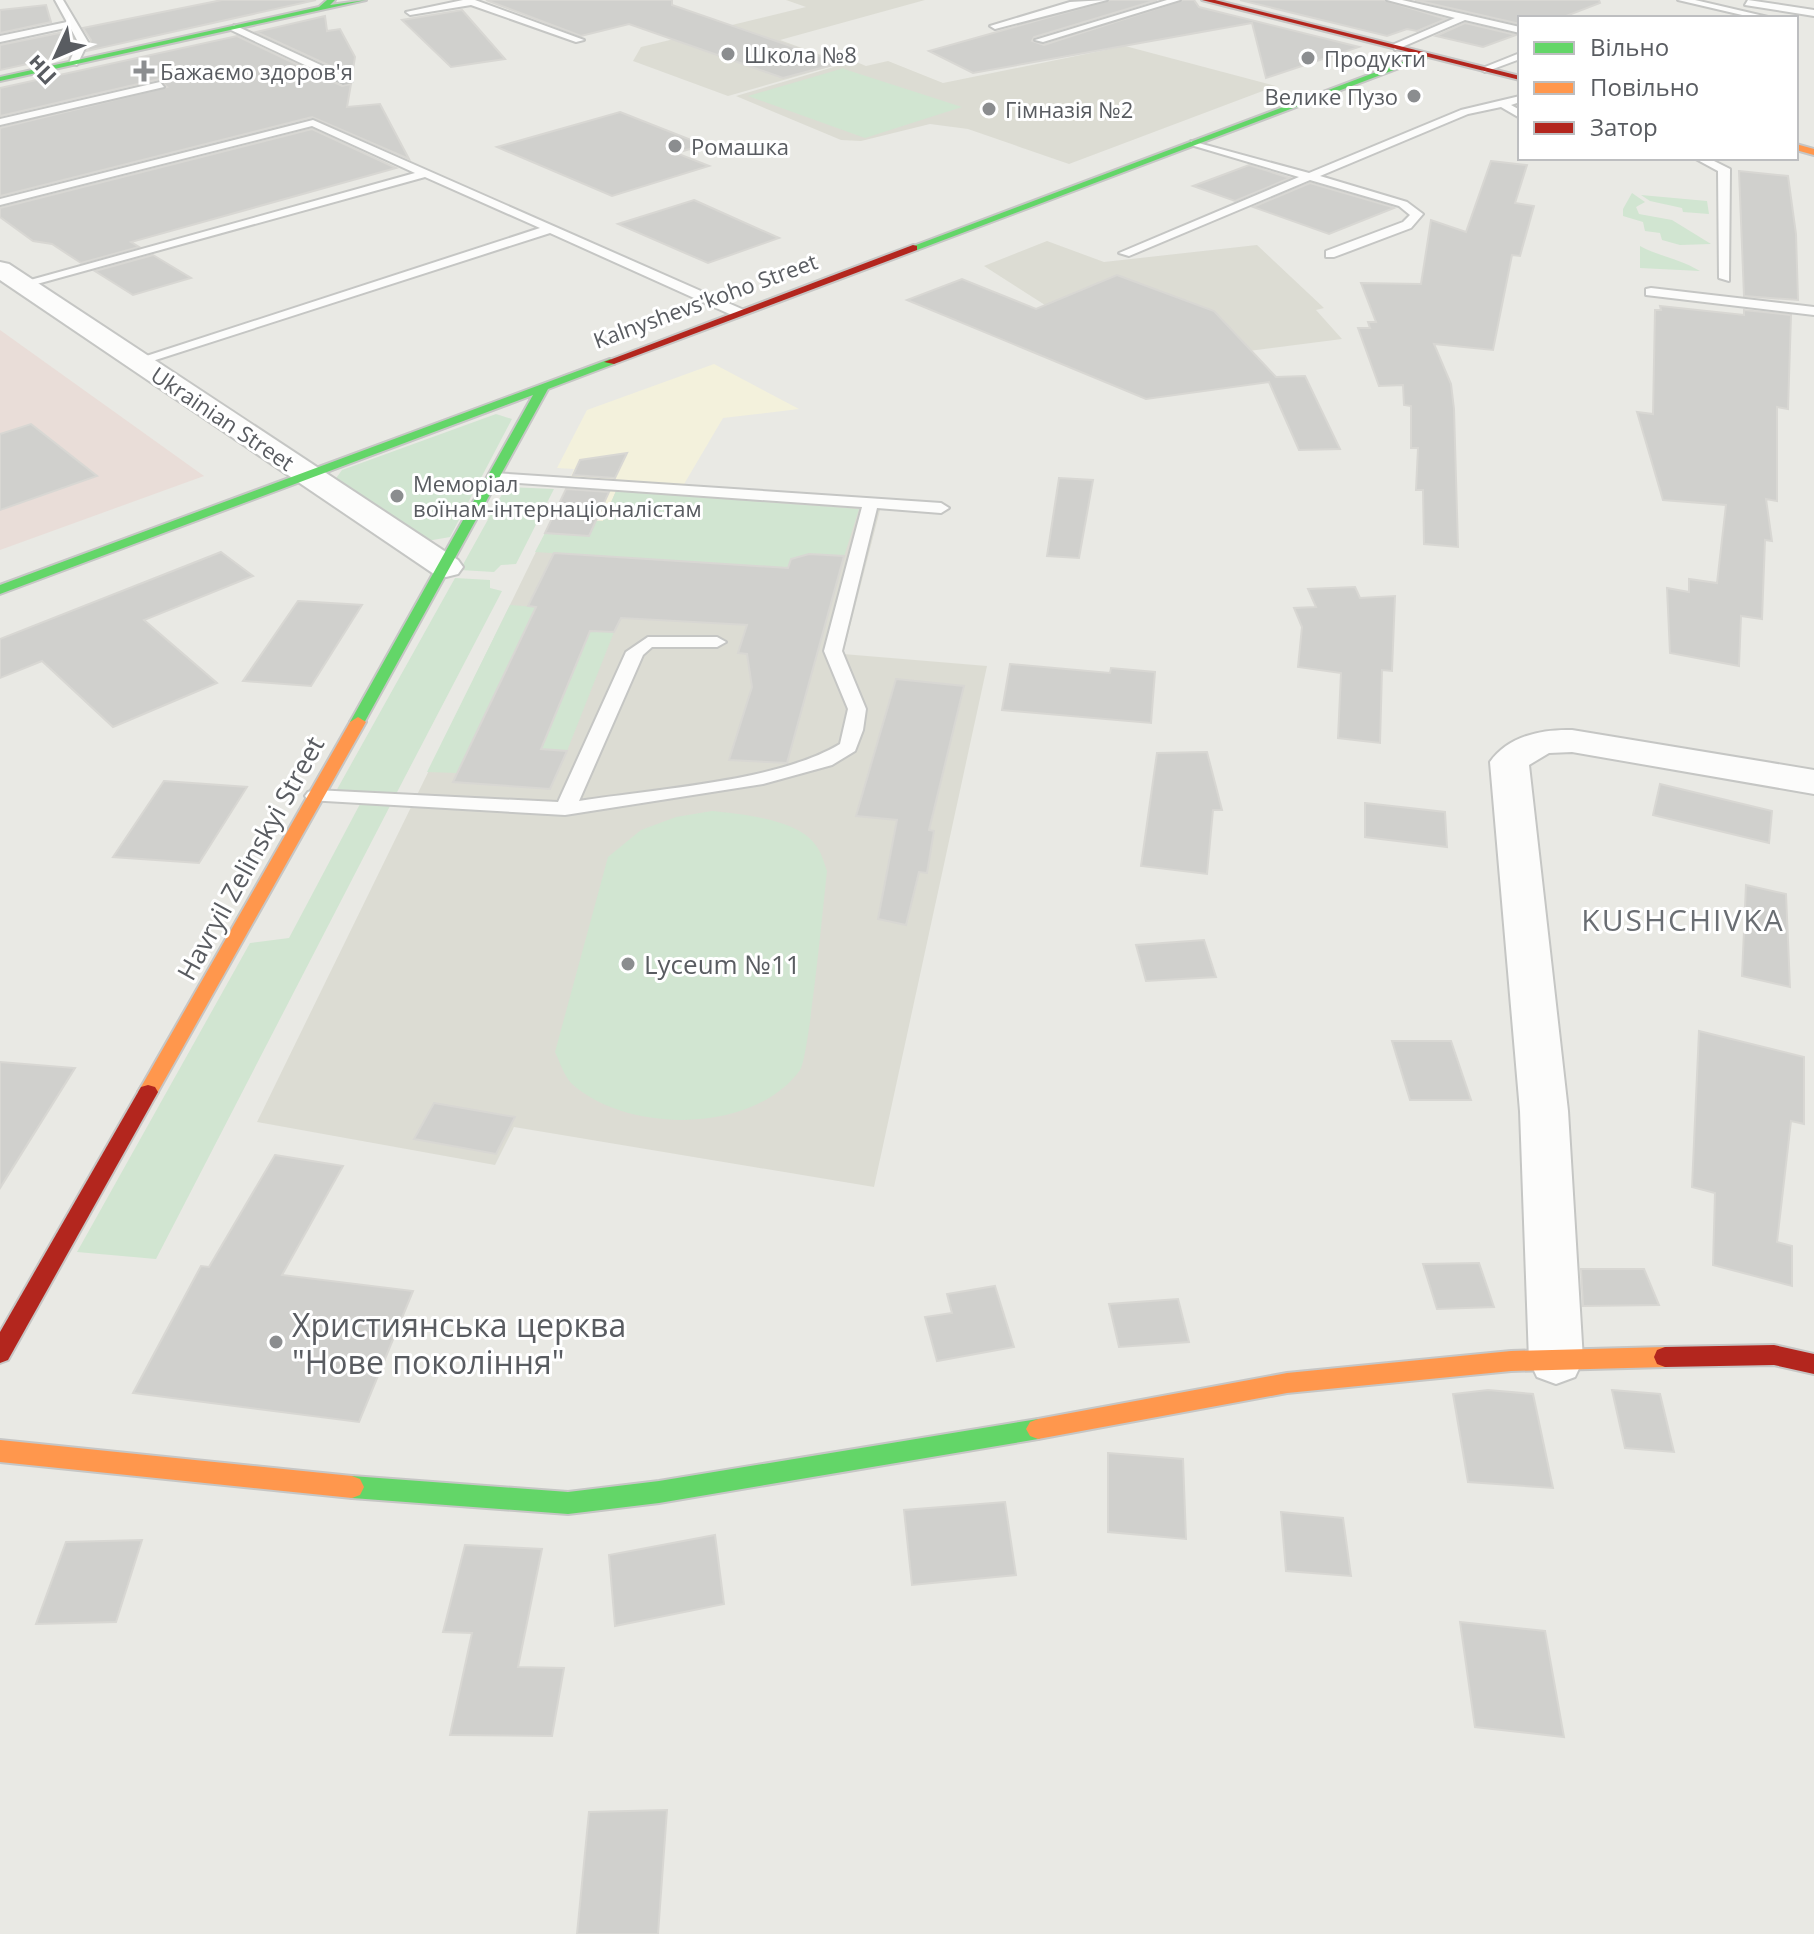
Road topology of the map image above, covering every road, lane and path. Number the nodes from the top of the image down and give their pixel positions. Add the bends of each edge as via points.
1 (59, 0) edge
2 (362, 0) edge
3 (1052, 0) edge
4 (1103, 0) edge
5 (1176, 0) edge
6 (1206, 0) edge
7 (1391, 0) edge
8 (1682, 0) edge
9 (1734, 0) edge
10 (469, 1) edge
11 (326, 4) edge
12 (1070, 5) junction
13 (410, 12) dead end
14 (1814, 13) edge
15 (1758, 16) edge
16 (1464, 17) junction
17 (70, 24) junction
18 (995, 26) dead end
19 (234, 28) junction
20 (1518, 30) edge
21 (277, 36) dead end
22 (256, 38) junction
23 (0, 39) edge
24 (579, 40) dead end
25 (1040, 40) dead end
26 (1395, 47) junction
27 (1427, 56) junction
28 (1518, 57) edge
29 (74, 63) junction
30 (1485, 69) junction
31 (1518, 77) edge
32 (0, 79) edge
33 (347, 81) dead end
34 (160, 85) dead end
35 (1518, 100) edge
36 (1503, 104) junction
37 (1518, 114) edge
38 (0, 123) edge
39 (0, 133) edge
40 (1195, 143) junction
41 (1704, 160) edge
42 (426, 173) junction
43 (1306, 177) junction
44 (0, 202) edge
45 (550, 229) junction
46 (1125, 253) dead end
47 (1330, 254) dead end
48 (11, 276) edge
49 (1725, 278) dead end
50 (1651, 292) dead end
51 (1814, 311) edge
52 (739, 313) junction
53 (138, 361) junction
54 (544, 386) junction
55 (308, 475) junction
56 (494, 478) junction
57 (871, 503) junction
58 (941, 508) dead end
59 (446, 567) junction
60 (0, 590) edge
61 (717, 642) dead end
62 (1814, 782) edge
63 (315, 796) junction
64 (565, 809) junction
65 (0, 1353) edge
66 (1556, 1360) junction
67 (1814, 1364) edge
68 (0, 1451) edge

1 - 17 lane
2 - 11 main road
3 - 12 lane
4 - 12 lane
5 - 25 lane
6 - 26 main road
7 - 16 lane
8 - 15 lane
9 - 14 lane
10 - 13 lane
10 - 24 lane
11 - 19 main road
12 - 18 lane
16 - 20 lane
16 - 26 lane
17 - 23 lane
17 - 29 lane via 83,42
19 - 22 lane
19 - 29 main road
21 - 22 lane
22 - 33 lane
26 - 27 main road
27 - 30 main road
27 - 40 main road, Kalnyshevsʹkoho Street
28 - 30 lane
29 - 32 main road
30 - 31 main road
34 - 38 lane
35 - 36 lane
36 - 37 lane
36 - 43 lane via 1465,112
38 - 39 lane via 11,131
40 - 43 lane
40 - 52 main road, Kalnyshevsʹkoho Street
41 - 49 lane via 1724,169
42 - 44 lane via 313,123
42 - 45 lane
42 - 48 lane
43 - 46 lane
43 - 47 lane via 1403,204 1417,214 1407,225
45 - 52 lane
45 - 53 lane
48 - 53 street, Ukrainian Street
50 - 51 lane
52 - 54 main road, Kalnyshevsʹkoho Street
53 - 55 street, Ukrainian Street
54 - 55 main road, Kalnyshevsʹkoho Street
54 - 56 main road, Havryil Zelinskyi Street
55 - 59 street, Ukrainian Street
55 - 60 main road, Kalnyshevsʹkoho Street
56 - 57 lane
56 - 59 main road, Havryil Zelinskyi Street
57 - 58 lane
57 - 64 lane via 833,651 857,709 848,747 825,761 763,778
59 - 63 main road, Havryil Zelinskyi Street
61 - 64 lane via 648,642 635,652
62 - 66 street via 1572,741 1538,744 1509,762 1544,1111
63 - 64 lane
63 - 65 main road, Havryil Zelinskyi Street
66 - 67 main road via 1774,1355
66 - 68 main road via 1287,1383 959,1444 568,1503

